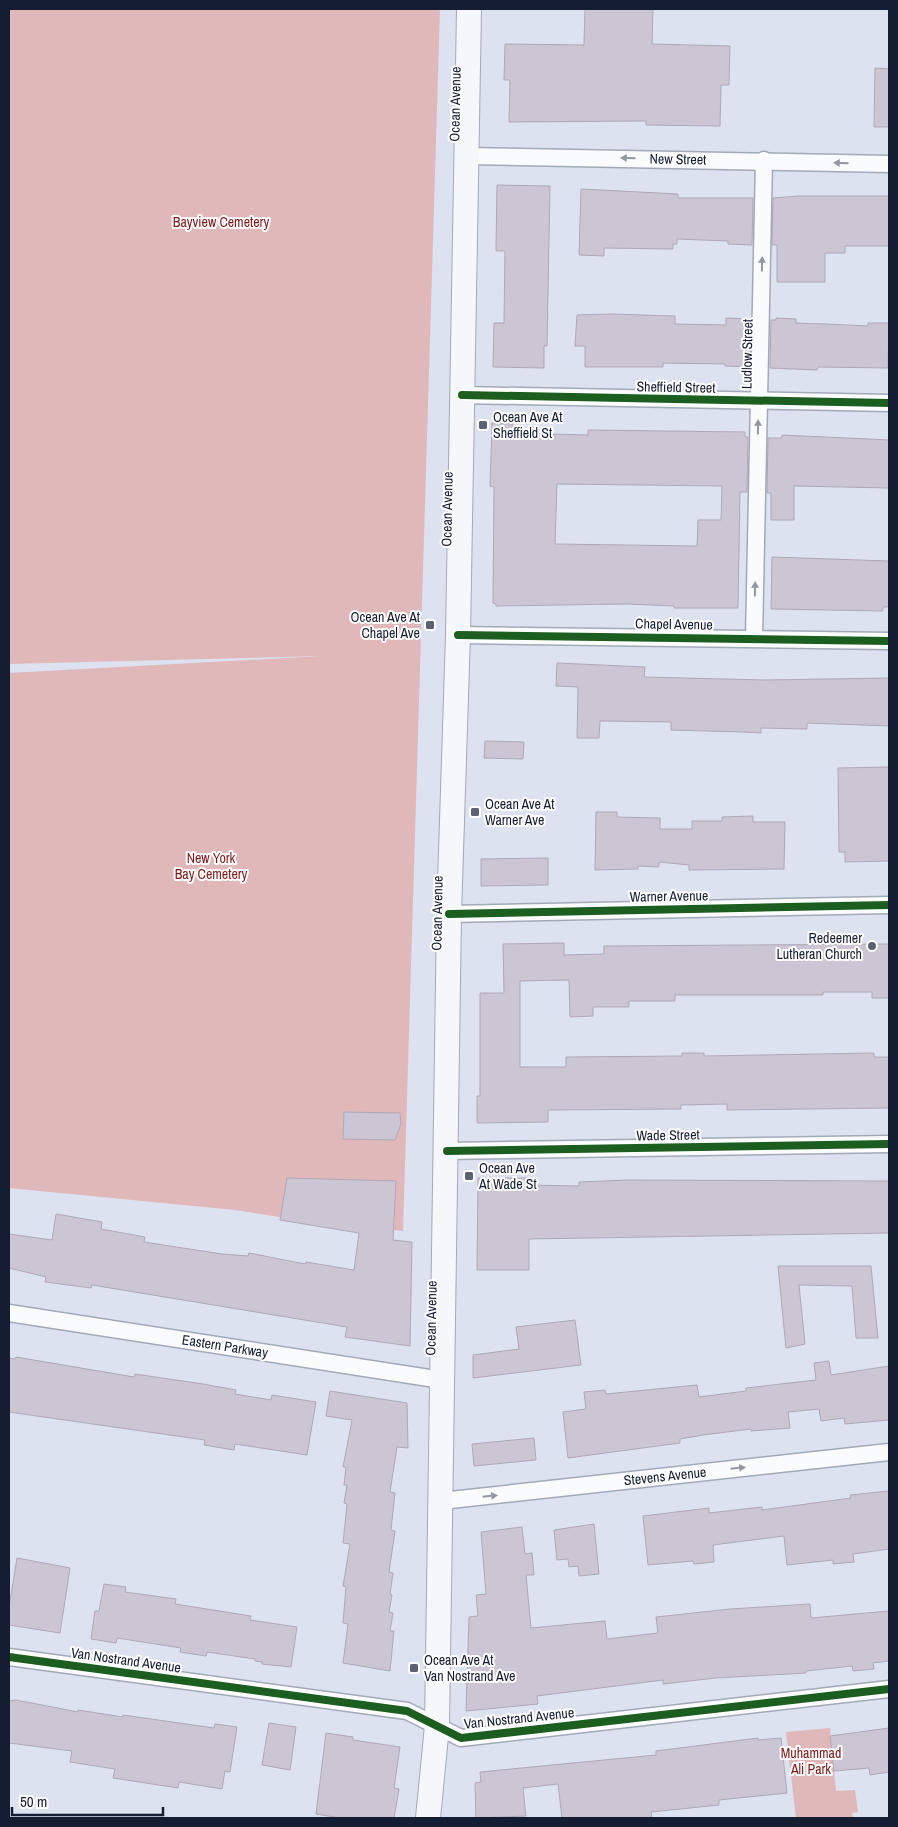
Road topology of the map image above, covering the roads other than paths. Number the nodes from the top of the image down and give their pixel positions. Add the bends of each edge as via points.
1 (469, 9) edge
2 (466, 156) junction
3 (764, 160) junction
4 (889, 164) edge
5 (462, 395) junction
6 (759, 400) junction
7 (889, 403) edge
8 (458, 635) junction
9 (754, 638) junction
10 (889, 641) edge
11 (889, 905) edge
12 (449, 914) junction
13 (889, 1144) edge
14 (447, 1151) junction
15 (9, 1314) edge
16 (442, 1380) junction
17 (889, 1452) edge
18 (441, 1501) junction
19 (9, 1657) edge
20 (889, 1689) edge
21 (437, 1726) junction
22 (428, 1818) edge

1 - 2 street, Ocean Avenue
3 -> 2 street, New Street
2 - 5 street, Ocean Avenue
4 -> 3 street, New Street
6 -> 3 street, Ludlow Street
5 - 6 street, Sheffield Street
5 - 8 street, Ocean Avenue
6 - 7 street, Sheffield Street
9 -> 6 street, Ludlow Street
8 - 9 street, Chapel Avenue
8 - 12 street, Ocean Avenue
9 - 10 street, Chapel Avenue
11 - 12 street, Warner Avenue
12 - 14 street, Ocean Avenue
13 - 14 street, Wade Street
14 - 16 street, Ocean Avenue
15 - 16 street, Eastern Parkway
16 - 18 street, Ocean Avenue
18 -> 17 street, Stevens Avenue
18 - 21 street, Ocean Avenue
19 - 21 street, Van Nostrand Avenue via 407,1711
20 - 21 street, Van Nostrand Avenue via 461,1738
21 - 22 street, Ocean Avenue

